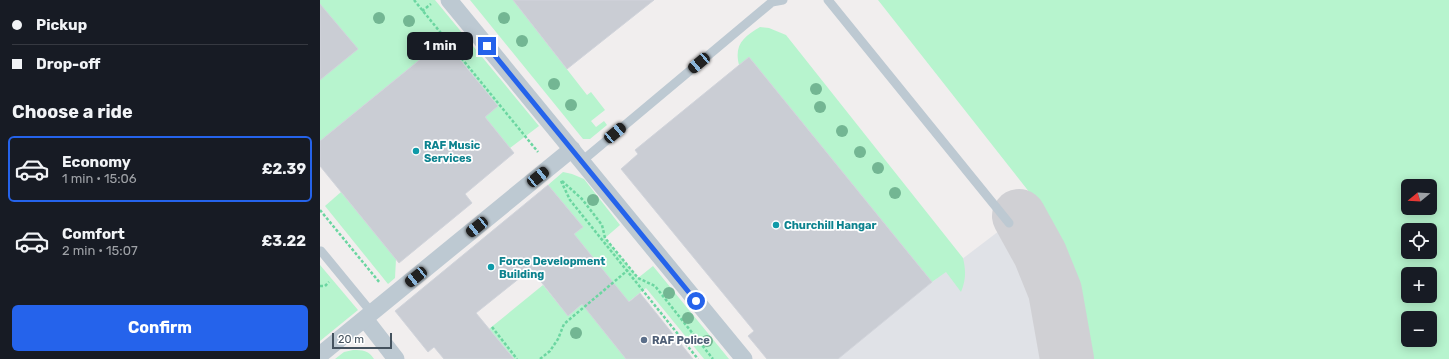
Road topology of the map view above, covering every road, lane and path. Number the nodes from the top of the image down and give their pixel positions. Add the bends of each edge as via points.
1 (436, 0) edge
2 (449, 0) edge
3 (781, 0) edge
4 (828, 0) edge
5 (422, 11) dead end
6 (577, 155) junction
7 (560, 179) dead end
8 (320, 210) edge
9 (1009, 223) dead end
10 (321, 251) edge
11 (629, 270) junction
12 (391, 297) junction
13 (368, 316) junction
14 (492, 327) dead end
15 (320, 355) edge
16 (396, 359) edge
17 (517, 359) edge
18 (540, 359) edge
19 (698, 359) edge
20 (744, 359) edge

1 - 5 path
2 - 6 street
3 - 6 lane via 772,2
4 - 9 lane
6 - 12 street
6 - 20 street
7 - 11 path via 570,200
8 - 12 path
10 - 13 lane
11 - 18 path via 564,324 550,351
11 - 19 path
12 - 13 street
13 - 15 street
13 - 16 street
14 - 17 path

